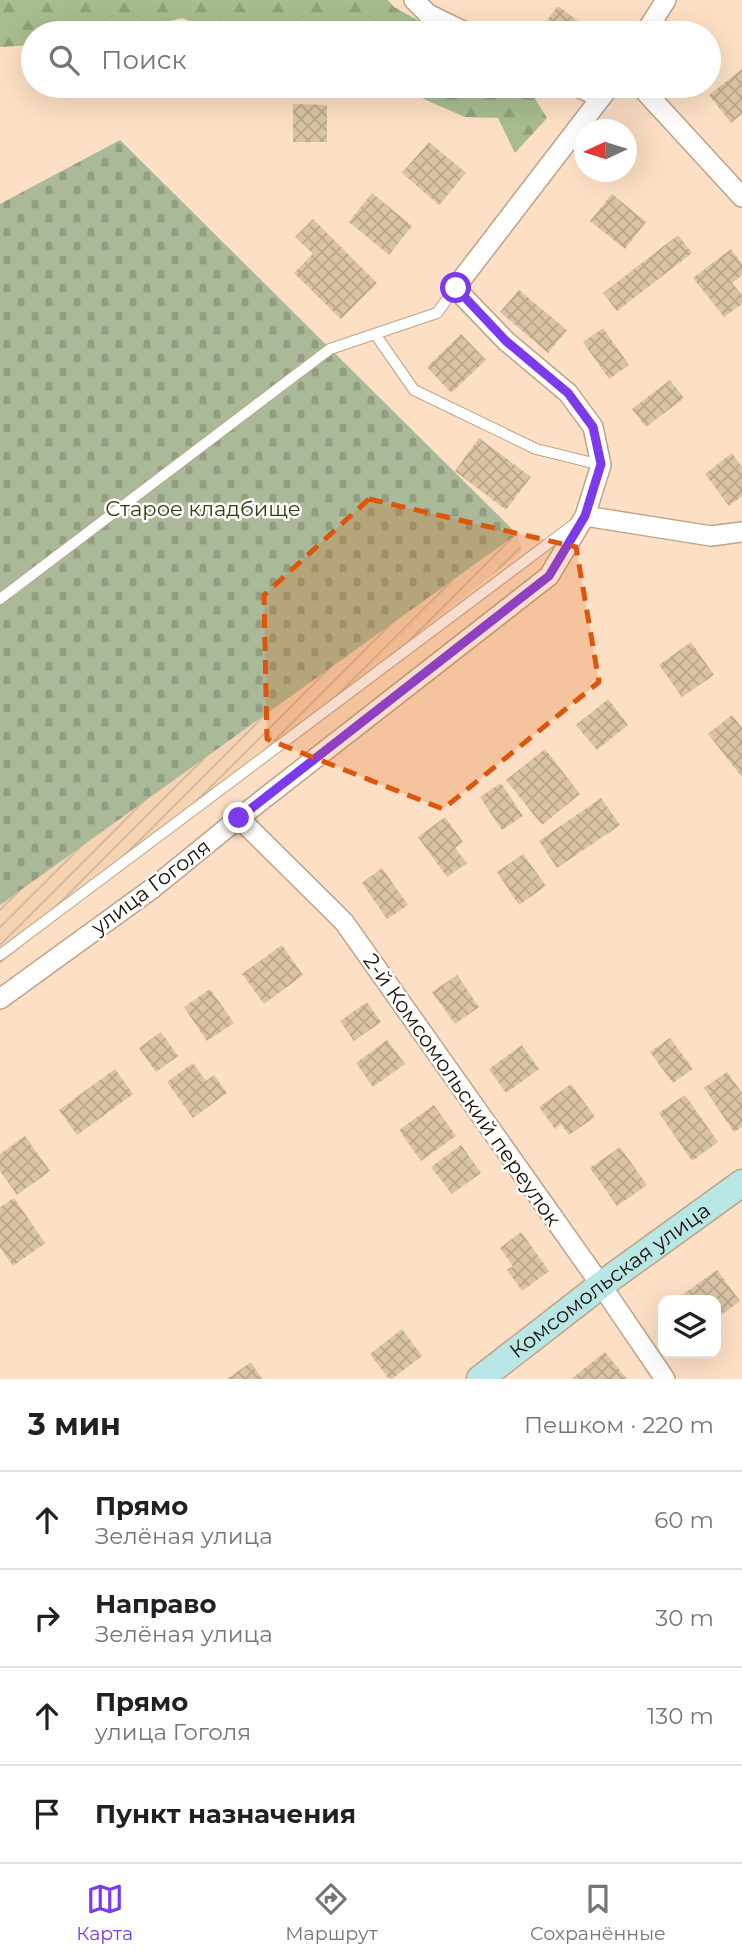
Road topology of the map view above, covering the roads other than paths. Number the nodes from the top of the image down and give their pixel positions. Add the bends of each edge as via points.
1 (414, 0) edge
2 (666, 0) edge
3 (442, 21) edge
4 (653, 21) edge
5 (600, 98) edge
6 (651, 98) edge
7 (742, 197) edge
8 (456, 288) junction
9 (375, 334) junction
10 (601, 464) junction
11 (585, 516) junction
12 (742, 532) edge
13 (0, 599) edge
14 (239, 818) junction
15 (0, 955) edge
16 (0, 999) edge
17 (742, 1183) edge
18 (601, 1285) junction
19 (480, 1379) edge
20 (665, 1379) edge

1 - 3 street
2 - 4 street
5 - 8 street
6 - 7 street
8 - 9 lane via 437,313
8 - 10 street via 506,341 568,393 593,427
9 - 10 lane via 414,390 536,449
9 - 13 lane via 330,349
10 - 11 street, улица Гоголя
11 - 12 street via 710,536
11 - 14 street, улица Гоголя via 549,576
11 - 15 lane
14 - 16 street, улица Гоголя via 153,888
14 - 18 street, 2-й Комсомольский переулок via 344,922
17 - 18 street, Комсомольская улица
18 - 19 street, Комсомольская улица
18 - 20 street, 2-й Комсомольский переулок

